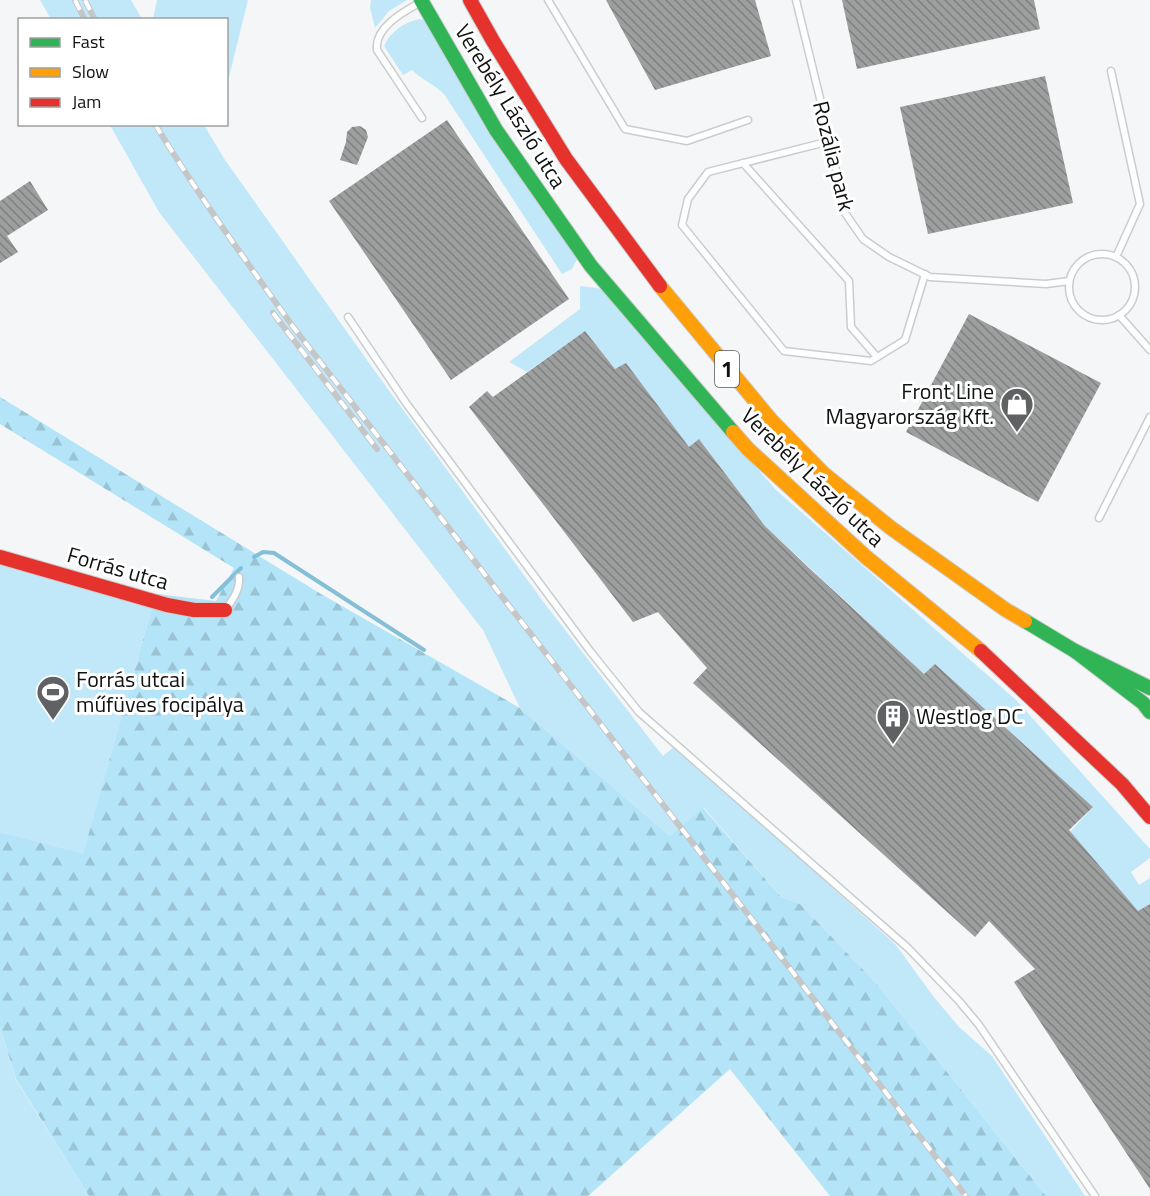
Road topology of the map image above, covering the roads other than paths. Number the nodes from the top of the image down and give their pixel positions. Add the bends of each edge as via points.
1 (470, 0) edge
2 (548, 0) edge
3 (796, 0) edge
4 (422, 1) edge
5 (1110, 72) dead end
6 (422, 118) dead end
7 (748, 120) dead end
8 (830, 141) junction
9 (743, 163) junction
10 (1116, 257) junction
11 (926, 274) junction
12 (1069, 281) junction
13 (1119, 315) junction
14 (348, 317) dead end
15 (1150, 350) edge
16 (877, 357) junction
17 (1150, 417) edge
18 (1099, 518) dead end
19 (0, 557) edge
20 (239, 577) dead end
21 (225, 610) joint
22 (1075, 651) junction
23 (1150, 688) edge
24 (1150, 712) edge
25 (1150, 817) edge
26 (1095, 1196) edge

1 - 22 main road, 1 via 566,159 667,296 771,420 824,474 891,528 1006,610
2 - 7 lane via 625,129 687,141
3 - 8 lane, Rozália park
4 - 6 lane via 394,18 376,44
4 - 25 main road, Verebély László utca via 496,130 591,266 748,449 866,557 977,647 1122,784
5 - 10 lane via 1140,204
8 - 9 lane
8 - 11 lane, Rozália park via 845,213 863,239
9 - 16 lane via 849,281 851,327
9 - 16 lane via 708,172 688,199 682,225 784,351 871,361
10 - 12 lane via 1090,255 1072,270
10 - 13 lane via 1126,264 1135,286 1128,307
11 - 12 lane, Rozália park via 1046,284
11 - 16 lane via 904,340
12 - 13 lane via 1069,293 1081,313 1097,320
13 - 15 lane
14 - 26 lane via 406,403 639,712 908,948 960,1001
17 - 18 lane
19 - 21 main road, Forrás utca via 167,605
20 - 21 lane via 234,598
22 - 23 main road, 1
22 - 24 main road

